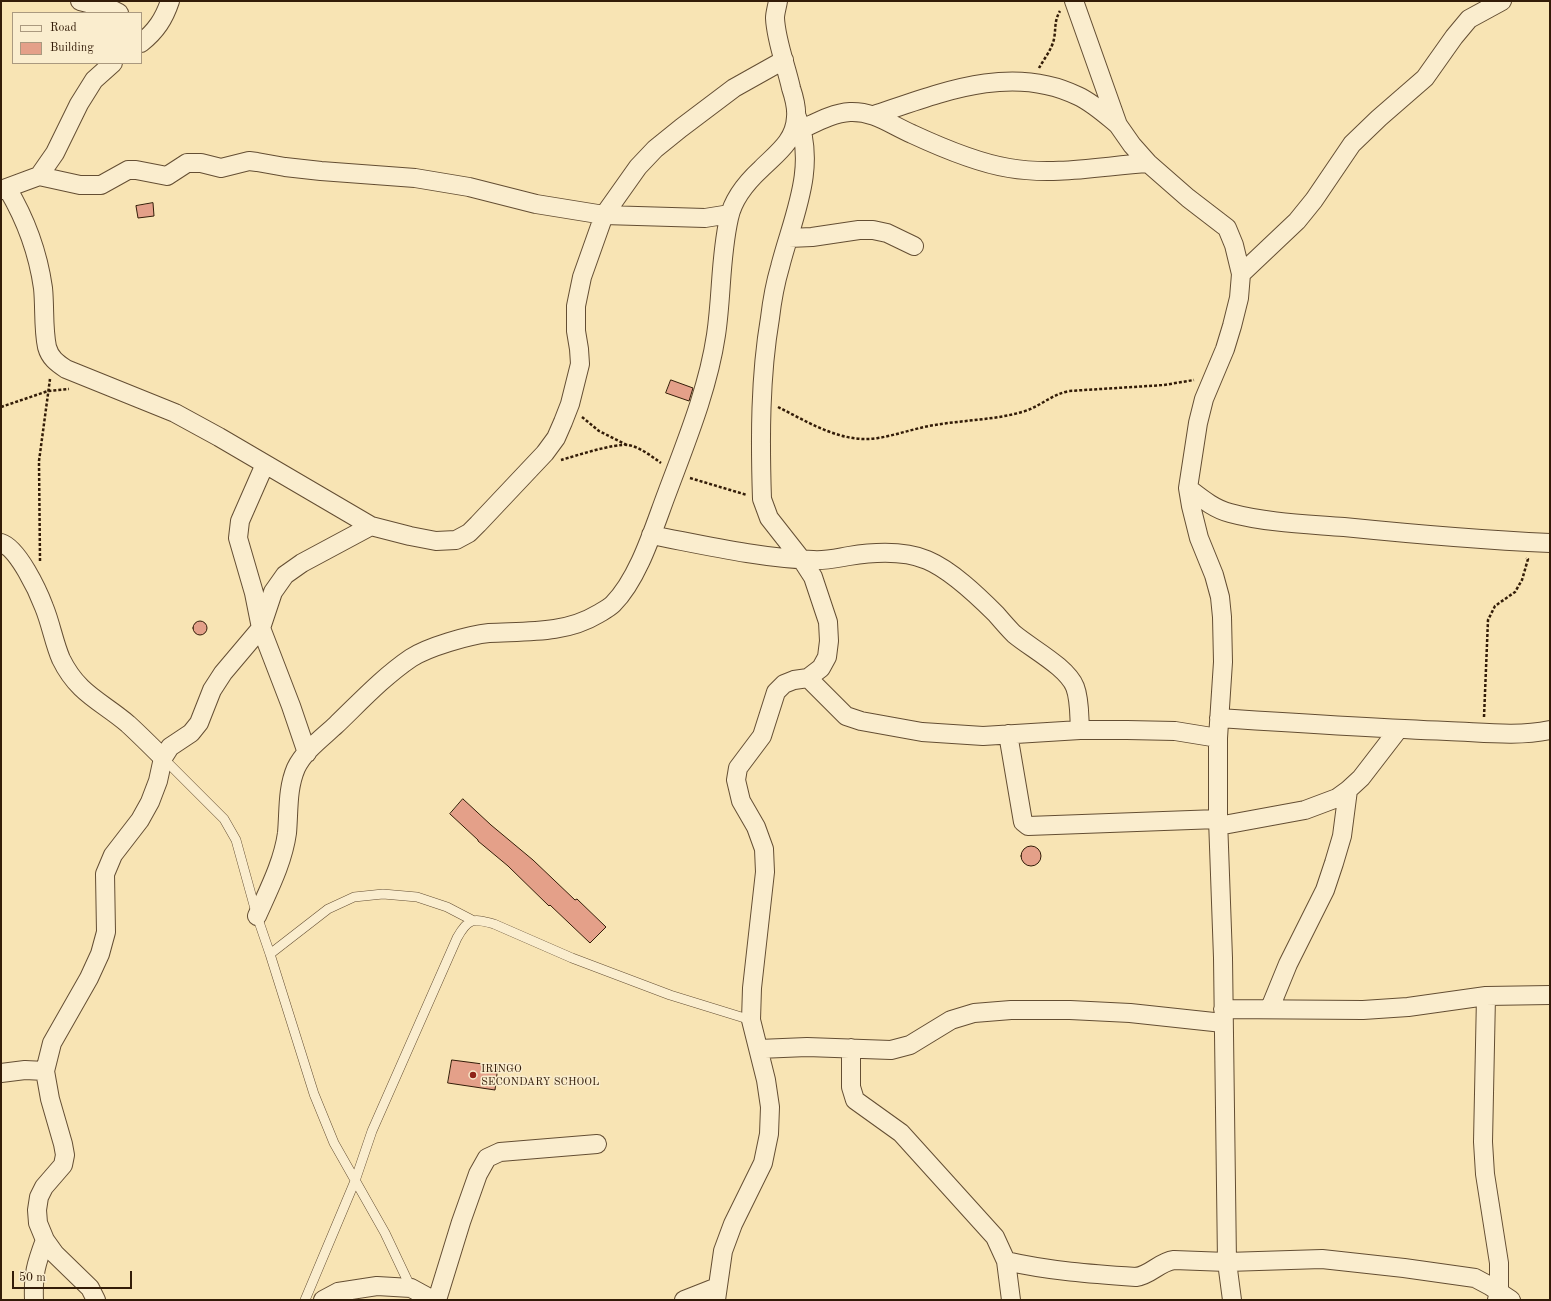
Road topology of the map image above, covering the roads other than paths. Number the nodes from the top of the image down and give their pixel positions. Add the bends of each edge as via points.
1 (80, 1) edge
2 (170, 1) edge
3 (778, 1) edge
4 (1502, 1) edge
5 (1068, 5) edge
6 (117, 12) edge
7 (145, 34) edge
8 (784, 60) junction
9 (112, 64) edge
10 (874, 115) junction
11 (799, 123) junction
12 (1118, 125) junction
13 (1148, 162) junction
14 (39, 176) junction
15 (4, 189) edge
16 (730, 214) junction
17 (604, 215) junction
18 (789, 238) junction
19 (914, 246) dead end
20 (1241, 274) junction
21 (265, 464) junction
22 (1188, 488) junction
23 (371, 526) junction
24 (651, 535) junction
25 (1, 543) edge
26 (1550, 543) edge
27 (802, 560) junction
28 (262, 628) junction
29 (808, 678) junction
30 (1219, 718) junction
31 (1080, 730) junction
32 (1398, 730) junction
33 (1550, 730) edge
34 (1008, 734) junction
35 (1218, 738) junction
36 (307, 753) junction
37 (163, 758) junction
38 (1348, 790) junction
39 (1218, 823) junction
40 (257, 916) junction
41 (472, 920) junction
42 (270, 954) junction
43 (1550, 995) edge
44 (1486, 996) junction
45 (1270, 1008) junction
46 (1223, 1016) junction
47 (751, 1020) junction
48 (851, 1048) junction
49 (759, 1049) junction
50 (45, 1071) junction
51 (1, 1073) edge
52 (597, 1144) dead end
53 (355, 1181) junction
54 (45, 1240) junction
55 (1006, 1261) junction
56 (1227, 1262) junction
57 (411, 1288) junction
58 (716, 1293) edge
59 (1503, 1297) edge
60 (34, 1300) edge
61 (96, 1300) edge
62 (304, 1300) edge
63 (323, 1300) edge
64 (433, 1300) edge
65 (437, 1300) edge
66 (684, 1300) edge
67 (1011, 1300) edge
68 (1232, 1300) edge

1 - 6 street
2 - 7 street via 166,13
3 - 8 street via 775,17
4 - 20 street via 1470,19 1425,78 1352,144 1298,221
5 - 12 street
8 - 11 street
8 - 17 street via 734,88 655,149 638,166
9 - 14 street via 94,80 55,153
10 - 11 street via 849,112
10 - 12 street via 971,85 1001,82 1032,83 1054,86 1079,97
10 - 13 street via 942,147 1007,168 1030,172
11 - 16 street via 786,146 759,170 746,186
11 - 18 street via 805,143 805,165 799,202
12 - 13 street
13 - 20 street via 1227,228
14 - 15 street
14 - 17 street via 80,185 101,185 128,170 167,176 187,163 222,168 249,161 314,170 415,178 469,187 536,204
15 - 21 street via 16,203 36,256 42,288 47,348 54,360 66,369 175,413
16 - 17 street via 705,218
16 - 24 street via 722,255 716,336 706,381
17 - 23 street via 582,277 576,306 580,364 570,404 556,438 545,453 469,533 456,540 436,541
18 - 19 street via 873,230 887,233
18 - 27 street via 780,267 770,318 764,375 762,499 769,518
20 - 22 street via 1239,298 1232,326 1204,399 1198,423
21 - 23 street
21 - 28 street via 240,521 238,538
22 - 26 street via 1214,507 1246,516 1296,523
22 - 30 street via 1199,538 1220,597 1223,639
23 - 28 street via 302,563 285,575 274,592
24 - 27 street
24 - 36 street via 627,587 612,606 574,626 547,631 481,634 450,641 413,656 380,682
25 - 37 street via 10,548 31,581 44,607 61,659 74,682 128,724
27 - 29 street via 813,577 820,595 828,622 829,641 827,657 821,668
27 - 31 street via 830,560 877,553 900,554 926,560 947,571 975,594 1013,633 1069,677 1075,688
28 - 36 street
28 - 37 street via 222,673 199,723 170,747
29 - 34 street via 846,716 861,721 955,735
29 - 47 street via 784,684 776,692 762,736 738,768 736,780 741,801 756,827 764,849 765,872 752,988
30 - 32 street
30 - 35 street
31 - 34 street
31 - 35 street via 1176,731
32 - 33 street via 1524,734
32 - 38 street via 1361,778
34 - 39 street via 1023,822 1028,826
35 - 39 street
36 - 40 street via 296,768 290,788 287,833 282,857
37 - 40 lane via 224,819 236,840
37 - 50 street via 150,802 140,820 113,855 105,874 106,932 100,954 52,1043
38 - 39 street via 1337,798 1305,810
38 - 45 street via 1342,836 1325,890 1288,964
39 - 46 street
40 - 42 lane
41 - 42 lane via 447,907 417,897 383,894 354,896 328,909
41 - 47 lane via 494,924 572,958 670,995
41 - 53 lane via 464,924 457,938 372,1131
42 - 53 lane via 314,1094 334,1142
43 - 44 street
44 - 45 street via 1408,1007 1363,1010
44 - 59 street via 1483,1142 1485,1174
45 - 46 street
46 - 48 street via 1070,1010 974,1013 951,1020 910,1045 891,1050
46 - 56 street
47 - 49 street
48 - 49 street
48 - 55 street via 851,1086 855,1100 901,1133 921,1154 995,1237
49 - 58 street via 770,1107 763,1163 733,1224 723,1251
50 - 51 street
50 - 54 street via 65,1155 63,1165 39,1197 38,1223
52 - 65 street via 500,1152 487,1158 478,1174 461,1222
53 - 57 lane via 385,1233
53 - 62 lane
54 - 60 street via 35,1266
54 - 61 street via 55,1254 90,1288
55 - 56 street via 1052,1270 1136,1277 1144,1276 1166,1261
55 - 67 street
56 - 59 street via 1322,1259 1404,1268 1475,1278
56 - 68 street
57 - 63 street via 377,1286 338,1292
57 - 64 street
58 - 66 street

